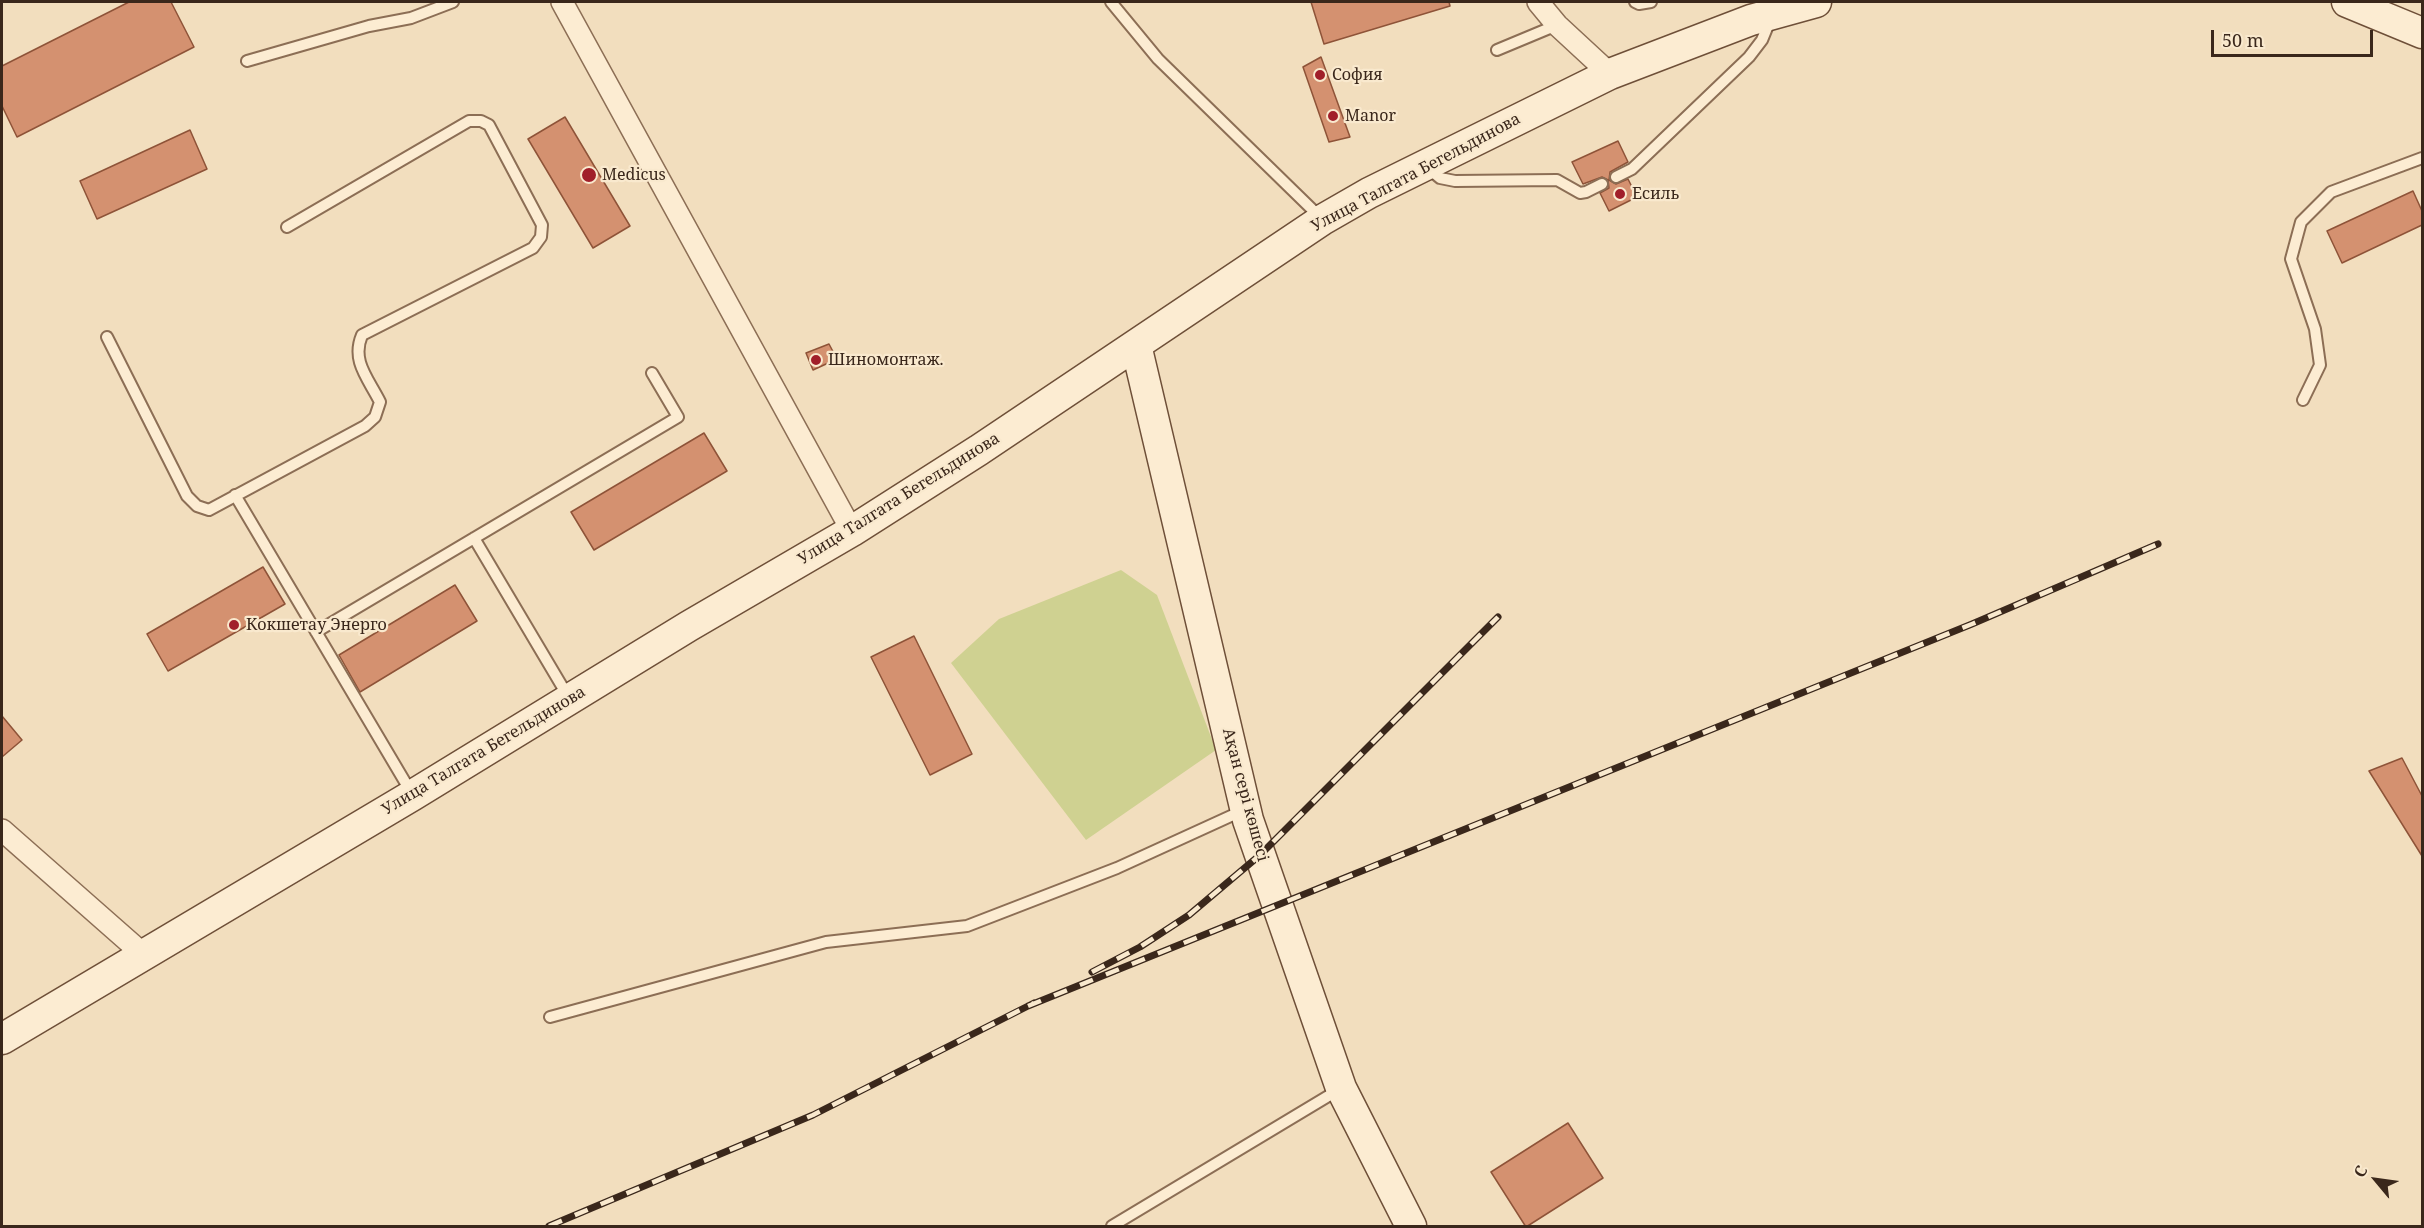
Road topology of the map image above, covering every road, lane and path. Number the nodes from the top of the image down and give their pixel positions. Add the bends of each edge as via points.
1 (453, 2) edge
2 (562, 2) edge
3 (1112, 2) edge
4 (1635, 2) edge
5 (1652, 2) edge
6 (2347, 2) edge
7 (1544, 3) edge
8 (1792, 6) edge
9 (1557, 25) junction
10 (2422, 33) edge
11 (1497, 50) dead end
12 (247, 61) dead end
13 (1610, 74) junction
14 (2422, 158) edge
15 (1425, 165) junction
16 (1616, 177) dead end
17 (1602, 184) dead end
18 (1322, 219) junction
19 (287, 227) dead end
20 (107, 337) dead end
21 (1136, 345) junction
22 (652, 373) dead end
23 (2303, 400) dead end
24 (235, 495) junction
25 (852, 531) junction
26 (474, 538) junction
27 (316, 632) junction
28 (570, 699) junction
29 (413, 795) junction
30 (1246, 809) junction
31 (2, 830) edge
32 (144, 956) junction
33 (550, 1017) dead end
34 (2, 1039) edge
35 (1341, 1088) junction
36 (1112, 1227) edge
37 (1411, 1227) edge

1 - 12 lane via 411,18
2 - 25 street
3 - 18 lane via 1174,76
4 - 5 lane
6 - 10 street
7 - 9 street
8 - 13 street, Улица Талгата Бегельдинова
8 - 16 lane via 1749,57 1632,170
9 - 11 lane
9 - 13 street
13 - 15 street, Улица Талгата Бегельдинова
14 - 23 lane via 2331,192 2301,222 2291,260 2315,329 2320,365
15 - 17 lane via 1440,178 1455,181 1557,180 1580,192
15 - 18 street, Улица Талгата Бегельдинова
18 - 21 street, Улица Талгата Бегельдинова
19 - 24 lane via 469,121 489,125 542,225 541,237 533,248 362,335 357,346 358,358 380,402 375,417
20 - 24 lane via 188,496 197,506 209,510
21 - 25 street, Улица Талгата Бегельдинова
21 - 30 street, Ақан сері көшесі
22 - 26 lane via 678,417
24 - 27 lane
25 - 28 street, Улица Талгата Бегельдинова
26 - 27 lane
26 - 28 lane
27 - 29 lane
28 - 29 street, Улица Талгата Бегельдинова
29 - 32 street, Улица Талгата Бегельдинова
30 - 33 lane via 1117,868 967,926 826,942
30 - 35 street, Ақан сері көшесі
31 - 32 street
32 - 34 street, Улица Талгата Бегельдинова
35 - 36 lane
35 - 37 street, Ақан сері көшесі

